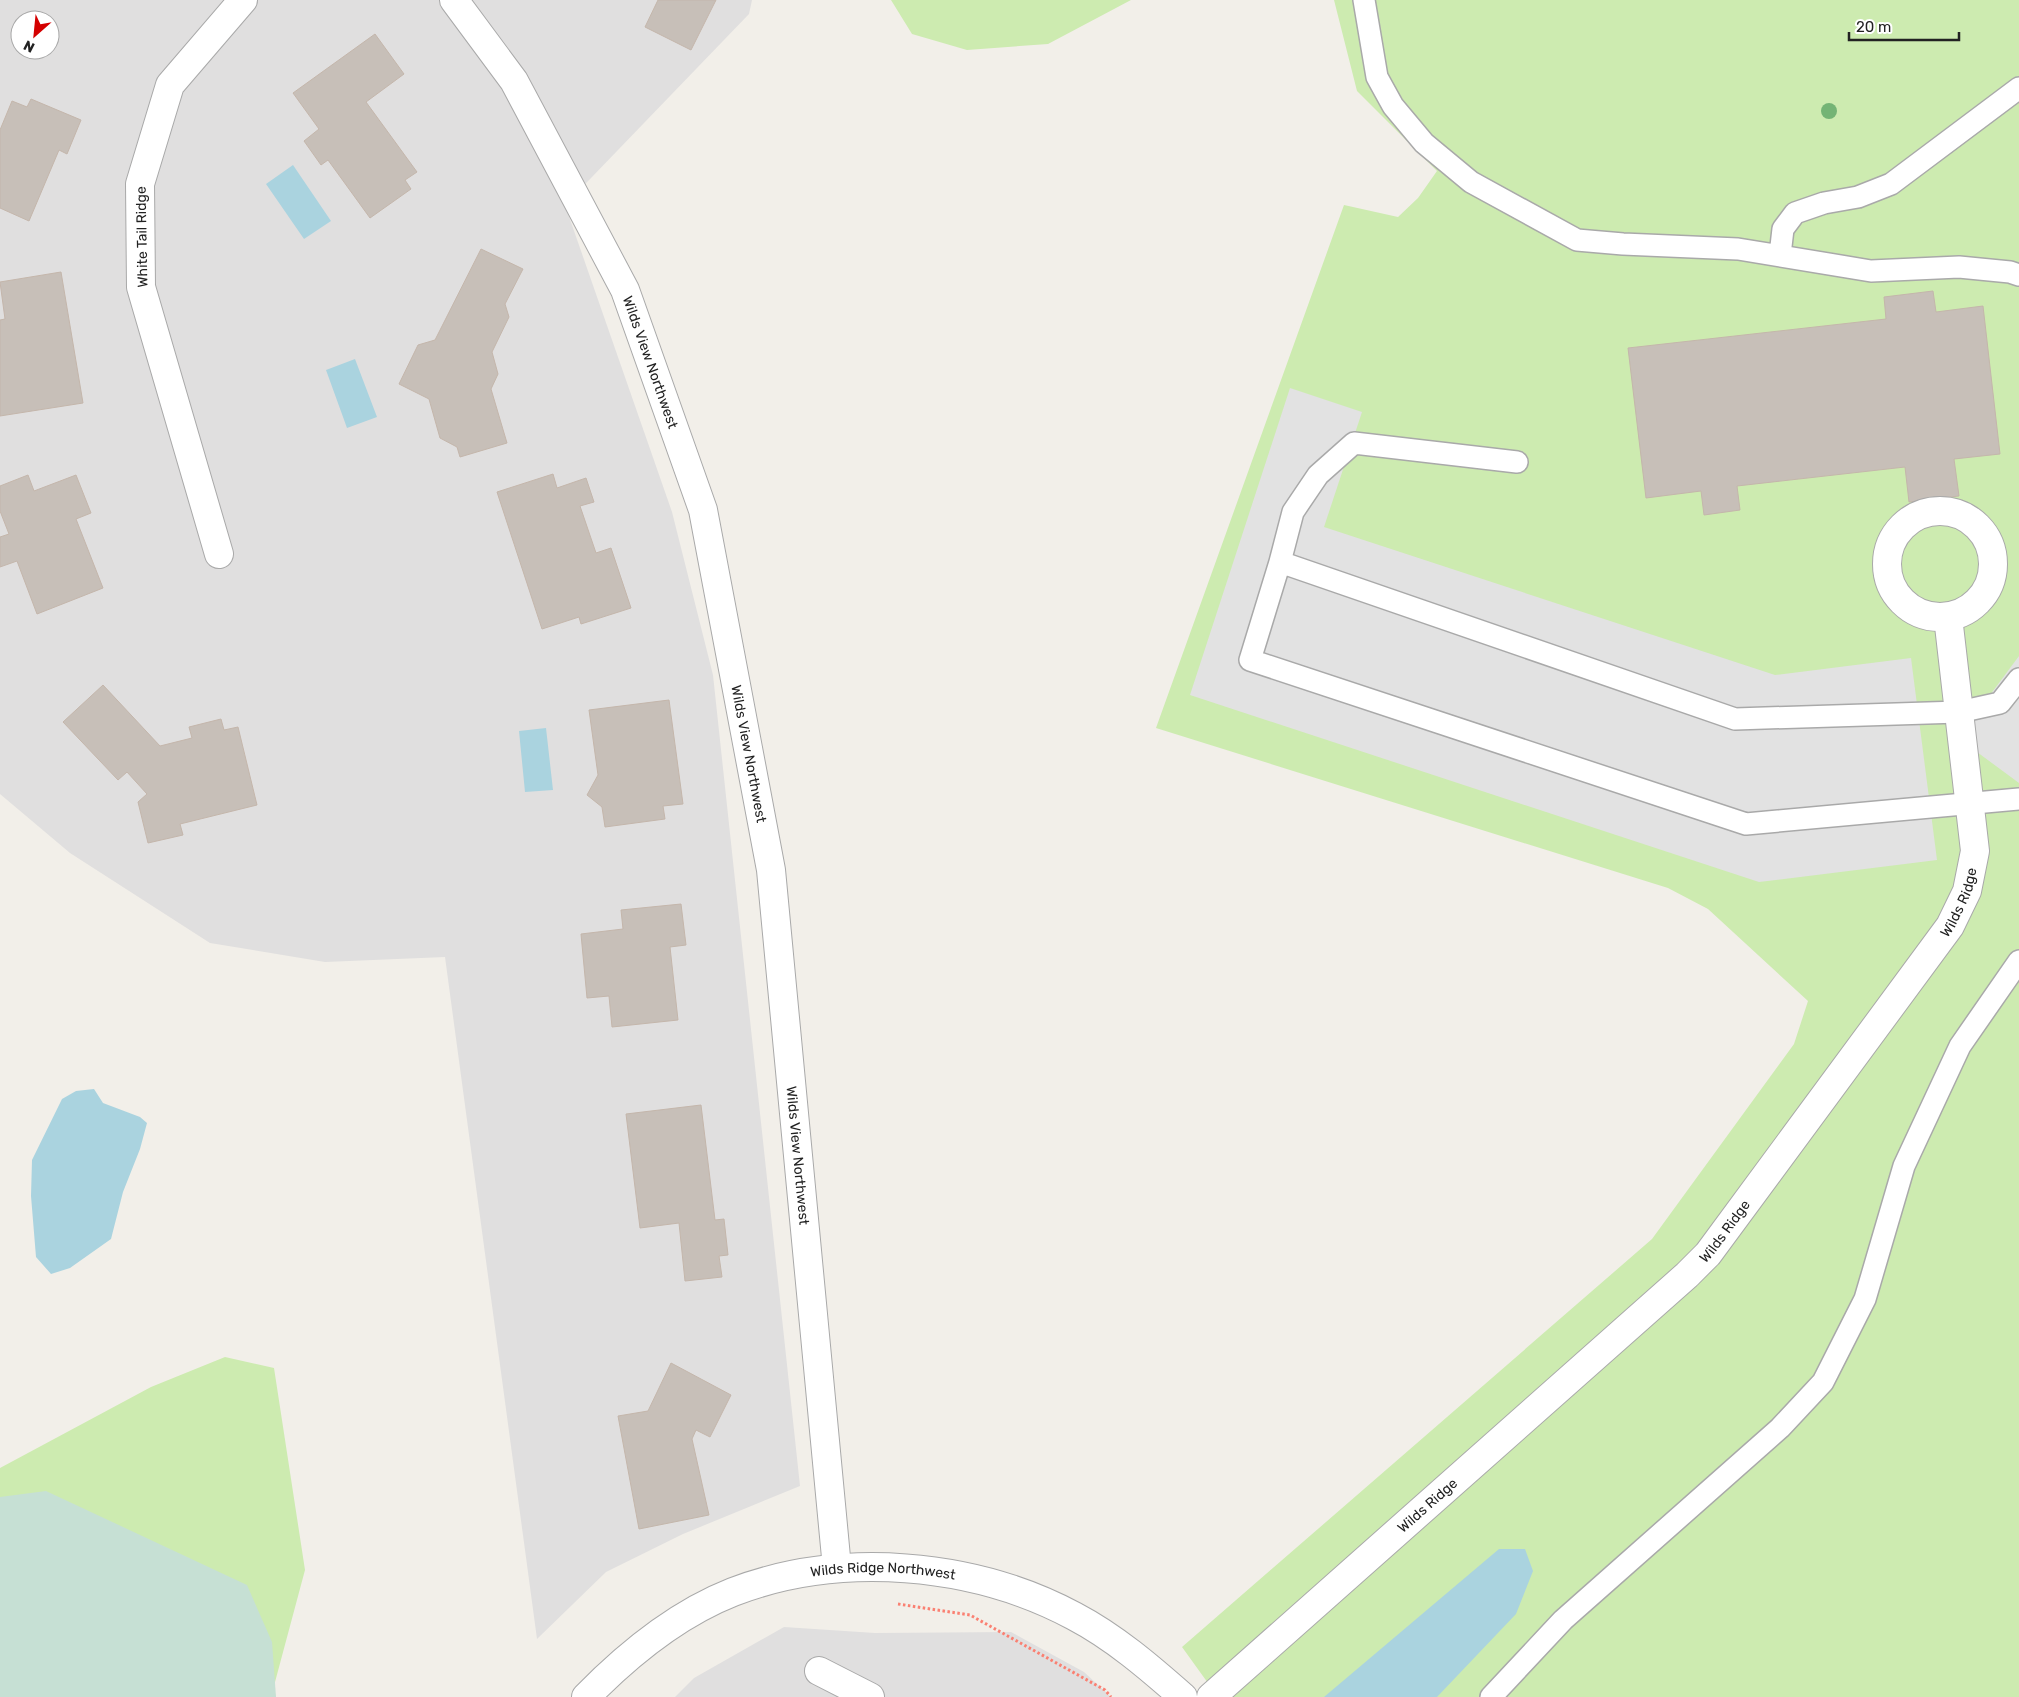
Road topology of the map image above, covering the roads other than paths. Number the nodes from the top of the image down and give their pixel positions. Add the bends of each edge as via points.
1 (243, 0) edge
2 (454, 0) edge
3 (1364, 0) edge
4 (2019, 88) edge
5 (1780, 255) junction
6 (2019, 275) edge
7 (1517, 462) dead end
8 (219, 554) dead end
9 (1280, 562) junction
10 (1948, 617) dead end
11 (2019, 679) edge
12 (1959, 712) junction
13 (2019, 799) edge
14 (1969, 803) junction
15 (2019, 961) edge
16 (837, 1568) junction
17 (819, 1671) dead end
18 (586, 1697) edge
19 (870, 1697) edge
20 (1183, 1697) edge
21 (1211, 1697) edge
22 (1491, 1697) edge

1 - 8 street, White Tail Ridge via 170,85 140,184 141,287
2 - 16 street, Wilds View Northwest via 514,81 625,290 703,510 771,870
3 - 5 lane via 1377,77 1393,106 1424,143 1471,182 1577,240 1738,249
4 - 5 lane via 1891,184 1858,197 1794,212 1783,229
5 - 6 lane via 1871,271 1959,268
7 - 9 lane via 1354,443 1318,475 1293,512
9 - 12 lane via 1735,720
9 - 14 lane via 1250,660 1746,824
10 - 12 street, Wilds Ridge
11 - 12 lane via 2000,703
12 - 14 street, Wilds Ridge
13 - 14 lane
14 - 21 street, Wilds Ridge via 1975,851 1967,891 1950,926 1708,1254
15 - 22 lane via 1960,1046 1904,1166 1865,1299 1823,1382 1780,1428 1563,1620
16 - 18 street, Wilds Ridge Northwest via 733,1592 686,1616 639,1648
16 - 20 street, Wilds Ridge Northwest via 895,1567 942,1572 1036,1599 1107,1636
17 - 19 street

